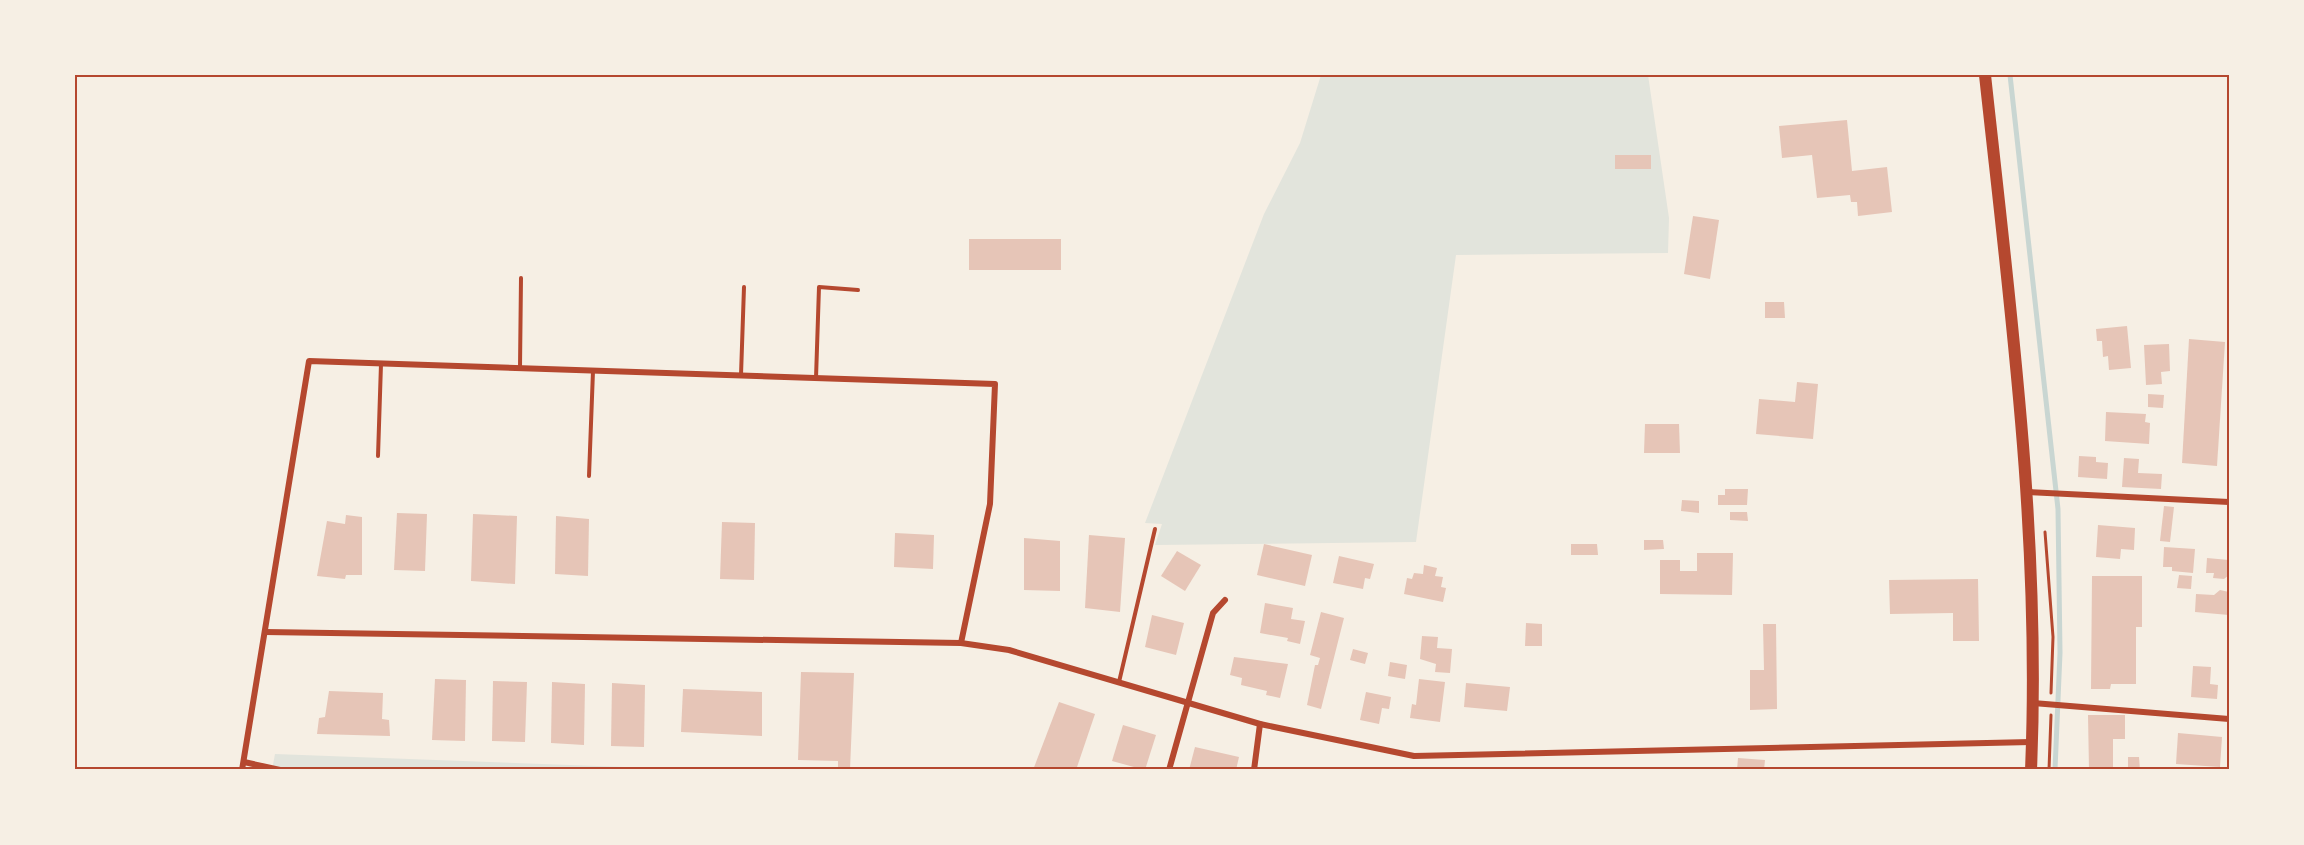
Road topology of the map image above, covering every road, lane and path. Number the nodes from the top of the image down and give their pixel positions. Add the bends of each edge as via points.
1 (1985, 75) edge
2 (521, 278) dead end
3 (744, 287) dead end
4 (858, 290) dead end
5 (381, 364) junction
6 (520, 368) junction
7 (593, 371) junction
8 (741, 376) junction
9 (816, 378) junction
10 (378, 456) dead end
11 (589, 476) dead end
12 (2027, 492) junction
13 (2229, 502) edge
14 (1155, 529) dead end
15 (1225, 600) dead end
16 (265, 632) junction
17 (962, 643) junction
18 (1119, 682) junction
19 (1188, 702) junction
20 (2032, 703) junction
21 (2229, 719) edge
22 (1260, 724) junction
23 (2032, 742) junction
24 (244, 762) junction
25 (242, 770) edge
26 (280, 770) edge
27 (1169, 770) edge
28 (1254, 770) edge
29 (2031, 770) edge

1 - 12 main road
2 - 6 lane
3 - 8 lane
4 - 9 lane via 819,287
5 - 6 street
5 - 10 lane
5 - 16 street via 309,362
6 - 7 street
7 - 8 street
7 - 11 lane
8 - 9 street
9 - 17 street via 996,384 990,504
12 - 13 street
12 - 20 main road
14 - 18 lane
15 - 19 street via 1213,613
16 - 17 street
16 - 24 street
17 - 18 street via 987,646
18 - 19 street
19 - 22 street
19 - 27 street
20 - 21 street
20 - 23 main road
22 - 23 street via 1414,756
22 - 28 street
23 - 29 main road
24 - 25 street
24 - 26 street

